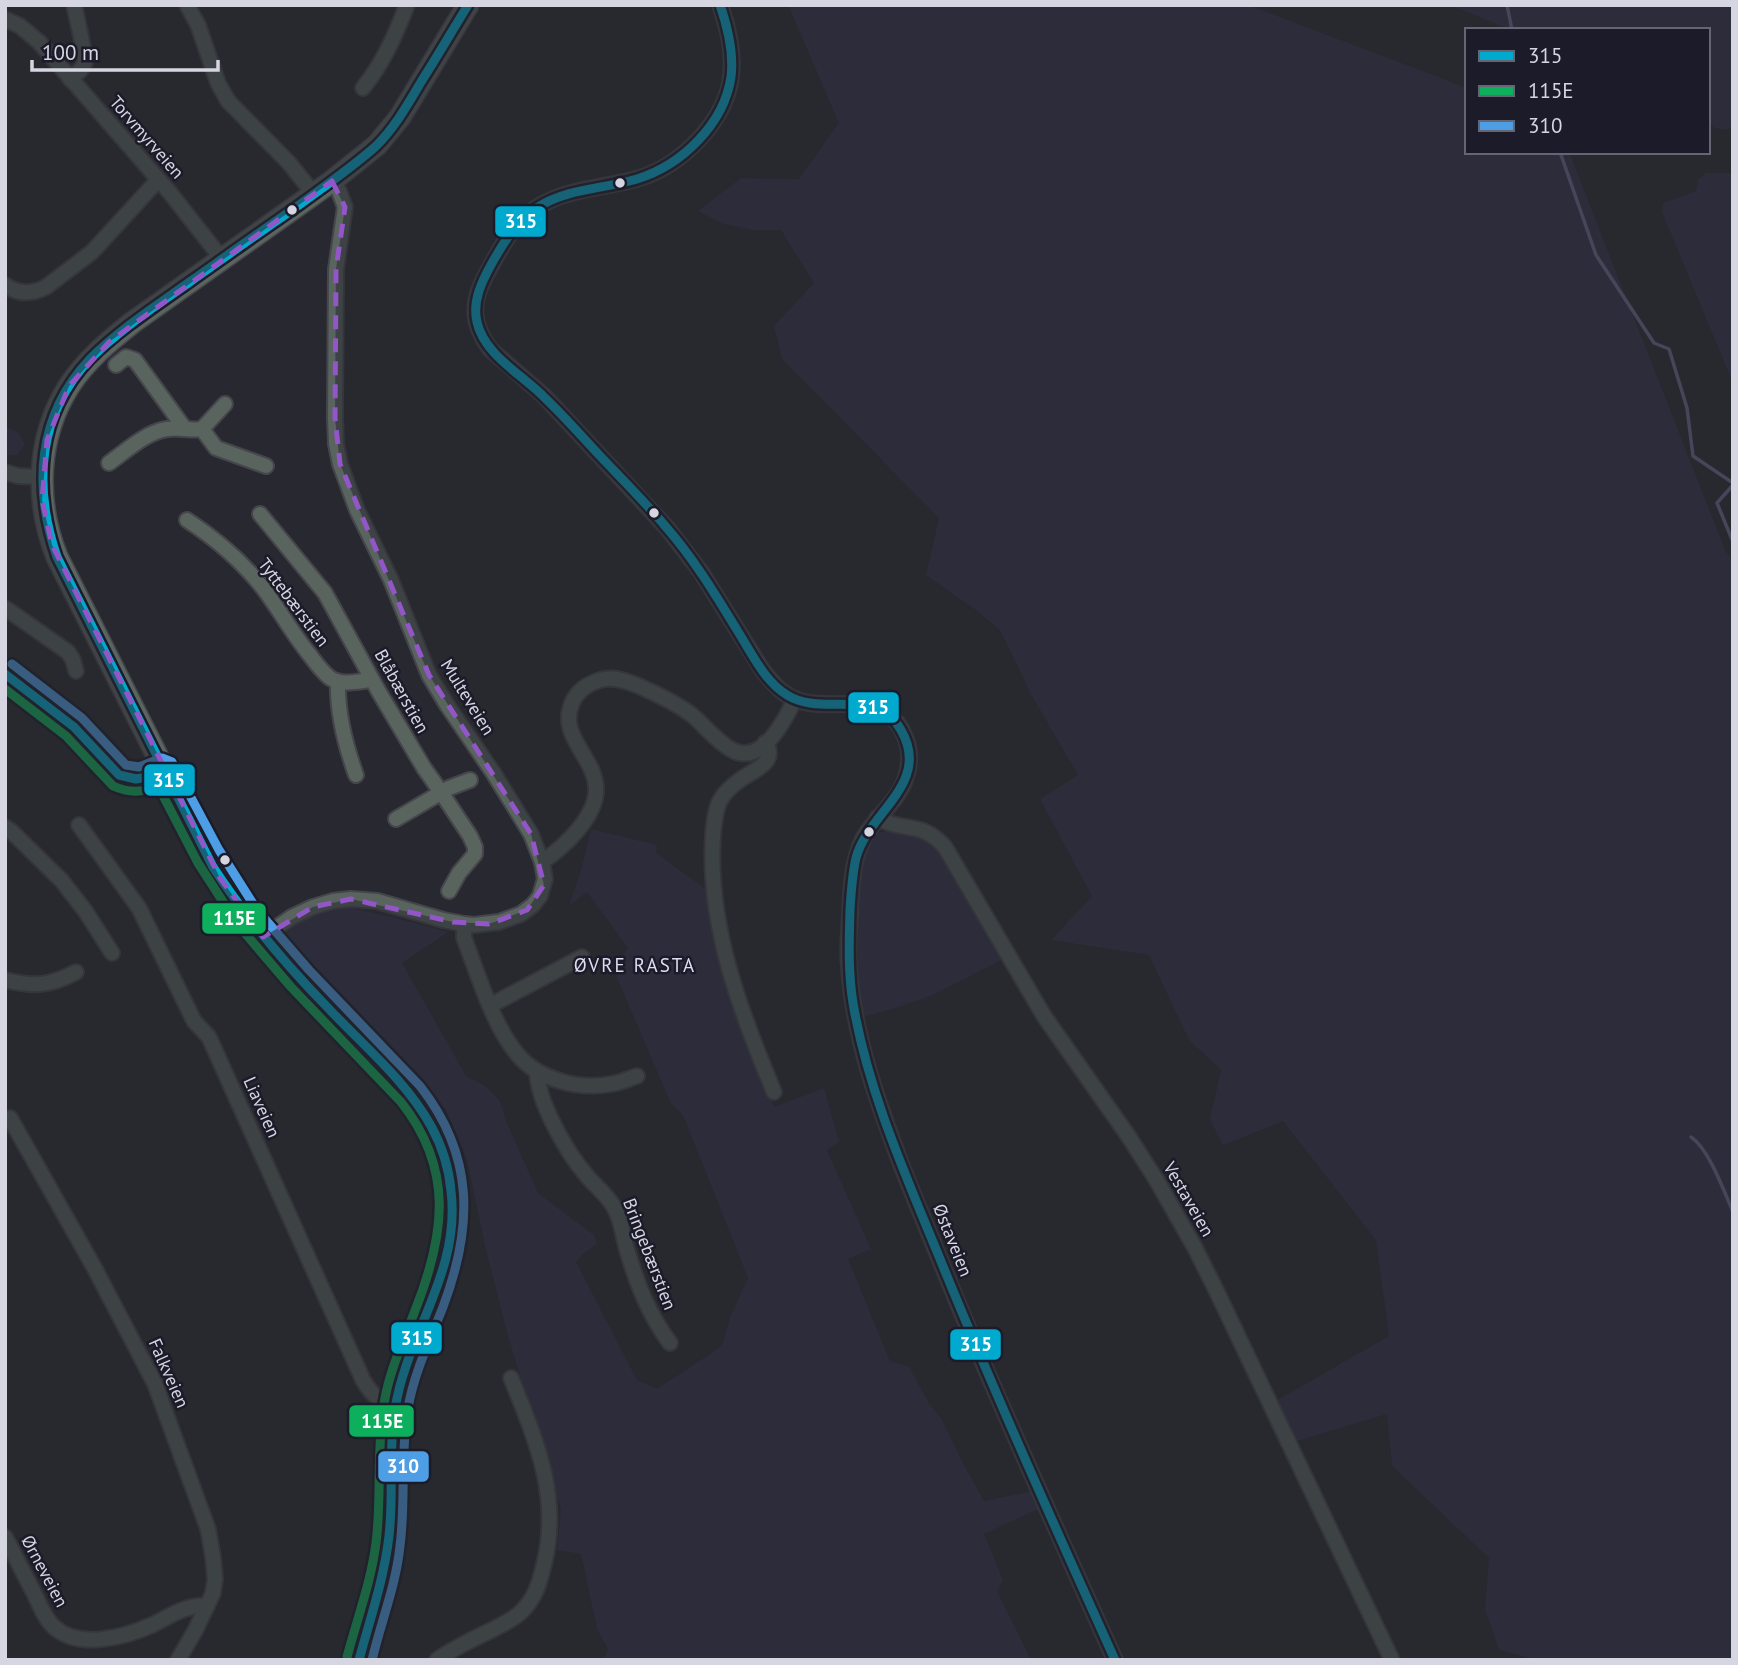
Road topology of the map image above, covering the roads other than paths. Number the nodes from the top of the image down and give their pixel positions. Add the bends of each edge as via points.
1 (74, 5) edge
2 (187, 5) edge
3 (407, 5) edge
4 (468, 5) edge
5 (720, 5) edge
6 (5, 19) edge
7 (70, 79) junction
8 (363, 88) dead end
9 (158, 180) junction
10 (332, 181) junction
11 (314, 194) junction
12 (222, 259) junction
13 (5, 285) edge
14 (116, 365) dead end
15 (225, 404) dead end
16 (185, 429) junction
17 (202, 429) junction
18 (109, 463) dead end
19 (266, 466) dead end
20 (5, 472) edge
21 (42, 477) junction
22 (260, 514) dead end
23 (187, 520) dead end
24 (5, 608) edge
25 (76, 671) dead end
26 (5, 674) edge
27 (372, 680) junction
28 (338, 682) junction
29 (795, 699) junction
30 (765, 743) junction
31 (163, 770) junction
32 (356, 775) dead end
33 (470, 780) dead end
34 (442, 792) junction
35 (877, 818) junction
36 (396, 819) dead end
37 (79, 825) dead end
38 (5, 827) edge
39 (542, 862) junction
40 (449, 891) dead end
41 (464, 924) junction
42 (263, 937) junction
43 (112, 953) dead end
44 (582, 957) dead end
45 (76, 972) dead end
46 (5, 980) edge
47 (491, 1005) junction
48 (537, 1071) junction
49 (637, 1076) dead end
50 (774, 1092) dead end
51 (10, 1118) dead end
52 (670, 1343) dead end
53 (511, 1378) dead end
54 (395, 1409) junction
55 (5, 1537) edge
56 (207, 1606) junction
57 (178, 1660) edge
58 (359, 1660) edge
59 (438, 1660) edge
60 (1115, 1660) edge
61 (1392, 1660) edge

1 - 7 street via 86,54 84,66
2 - 11 street via 228,101
3 - 8 street via 388,51
4 - 10 street via 393,127
5 - 29 street via 731,50 730,83 706,130 684,153 642,177 561,196 530,212 496,254 477,293 475,314 489,349 544,396 674,535 763,671
6 - 7 street, Torvmyrveien via 27,31
7 - 9 street, Torvmyrveien
9 - 12 street, Torvmyrveien
9 - 13 street via 92,251 46,287 22,293
10 - 11 street
10 - 39 street, Multeveien via 345,213 336,269 335,418 340,464 429,676 522,819
11 - 12 street
12 - 21 street via 134,322 82,369 53,417
14 - 16 street via 126,357 135,359
15 - 17 street
16 - 17 street
16 - 18 street via 154,432
17 - 19 street via 216,448
20 - 21 street
21 - 31 street via 43,511 52,545
22 - 27 street, Blåbærstien via 326,593
23 - 28 street, Tyttebærstien via 244,566 318,666
24 - 25 street via 68,653
26 - 31 street via 74,727 119,775 135,780
27 - 28 street
27 - 34 street, Blåbærstien
28 - 32 street via 340,718
29 - 30 street via 780,729
29 - 35 street, Østaveien via 871,706 899,726 908,745 906,779
30 - 39 street via 751,752 733,751 675,703 619,679 586,686 570,707 569,724 591,770 595,794 574,835
30 - 50 street via 770,753 766,763 721,798 713,825 712,864 716,909 736,994
31 - 42 street via 213,867
33 - 34 street
34 - 36 street
34 - 40 street, Blåbærstien via 475,852
35 - 60 street, Østaveien via 856,859 849,946 854,1009 869,1074 946,1276
35 - 61 street, Vestaveien via 923,830 945,847 1044,1016 1147,1165 1212,1283
37 - 54 street, Liaveien via 139,908 194,1021 209,1037 363,1380 377,1400
38 - 43 street via 62,881
39 - 41 street, Multeveien via 542,891 527,910 499,922
41 - 42 street, Multeveien via 351,898 313,907
41 - 47 street via 464,938
42 - 54 street via 407,1090 443,1152 452,1197 448,1252
44 - 47 street
45 - 46 street via 43,985
47 - 48 street via 511,1046
48 - 49 street via 583,1085
48 - 52 street, Bringebærstien via 545,1104 562,1137 579,1166 615,1208 645,1300
51 - 56 street, Falkveien via 155,1384 208,1529 215,1579
53 - 59 street via 533,1432 549,1494 551,1524 538,1590 506,1623
54 - 58 street via 388,1550
55 - 56 street, Ørneveien via 52,1626 64,1635 100,1639 125,1635 186,1608
56 - 57 street, Falkveien

